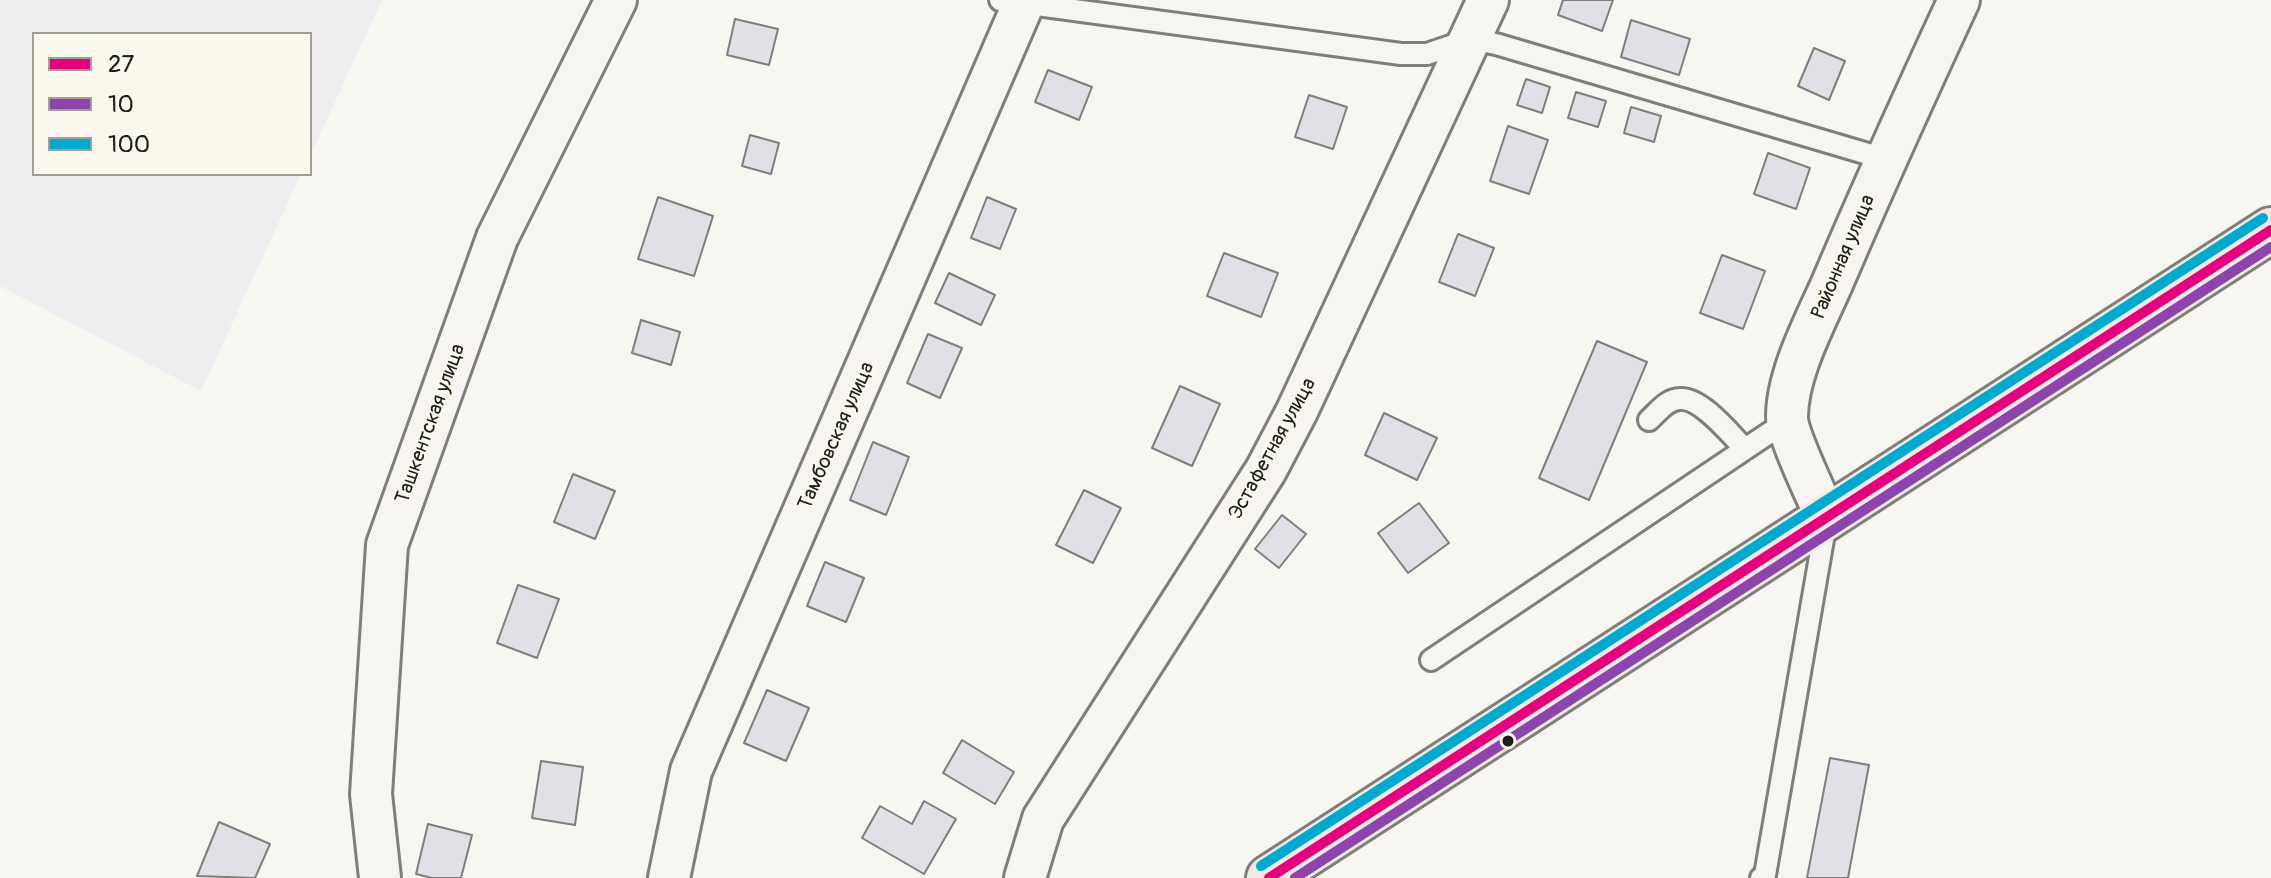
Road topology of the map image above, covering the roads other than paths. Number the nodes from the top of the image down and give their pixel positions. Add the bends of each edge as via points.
1 (616, 0) edge
2 (1488, 0) edge
3 (1959, 0) edge
4 (1016, 1) edge
5 (1471, 39) junction
6 (1885, 159) junction
7 (2271, 230) edge
8 (1649, 420) dead end
9 (1787, 421) junction
10 (1745, 449) junction
11 (1827, 519) junction
12 (1431, 660) dead end
13 (380, 878) edge
14 (669, 878) edge
15 (1025, 878) edge
16 (1269, 878) edge
17 (1761, 878) edge

1 - 13 street, Ташкентская улица via 497,238 387,545 371,794
2 - 5 street, Эстафетная улица
3 - 6 street, Районная улица
4 - 5 lane via 1401,54 1427,54
4 - 14 street, Тамбовская улица via 691,771
5 - 6 lane
5 - 15 street, Эстафетная улица via 1291,423 1249,498 1043,819
6 - 9 street, Районная улица via 1797,368
7 - 11 main road
8 - 10 lane via 1667,403 1691,401
9 - 10 lane
9 - 11 street
10 - 12 lane
11 - 16 main road
11 - 17 lane

